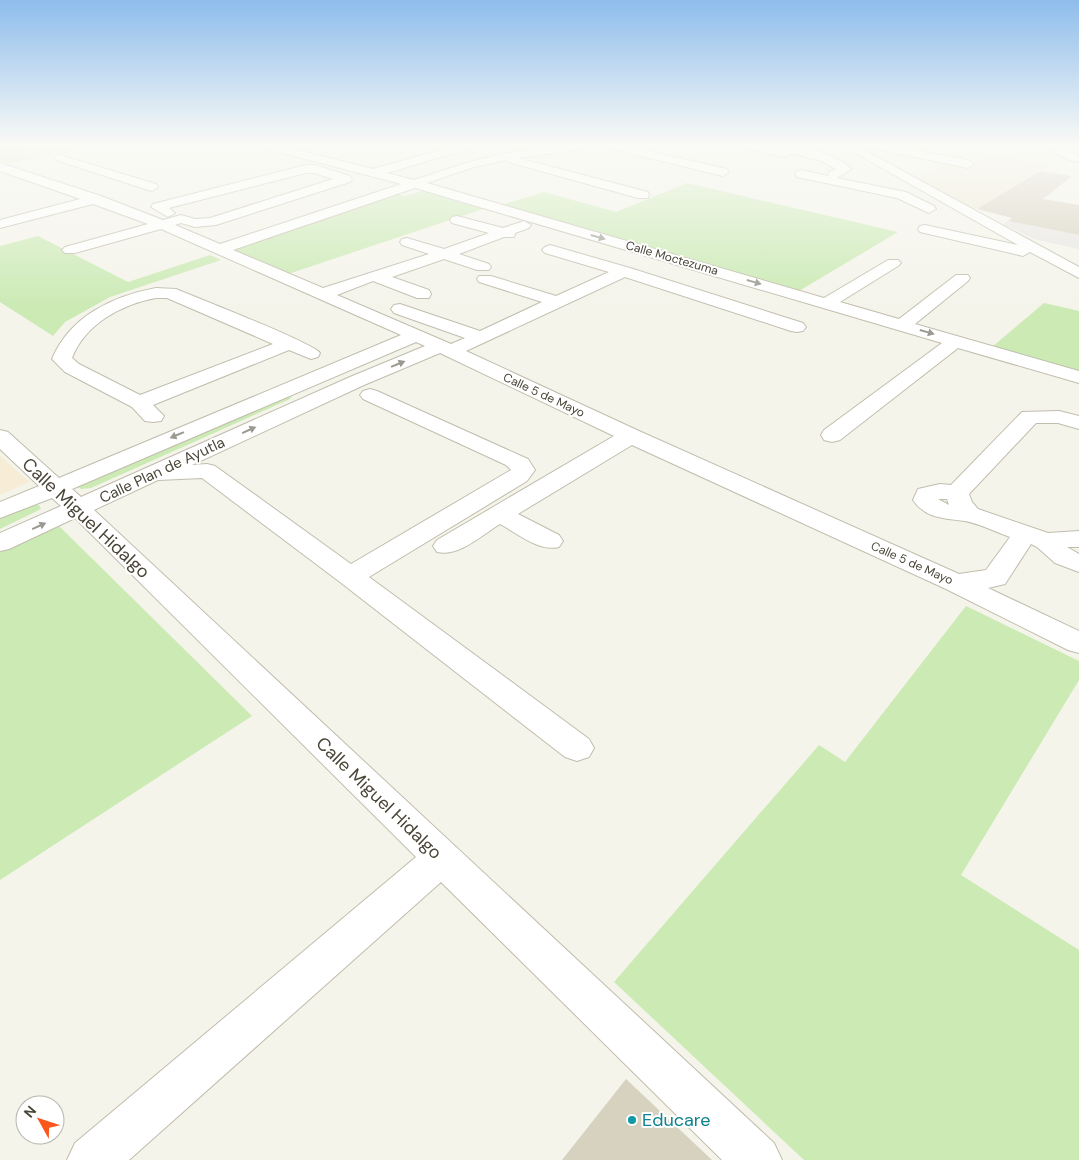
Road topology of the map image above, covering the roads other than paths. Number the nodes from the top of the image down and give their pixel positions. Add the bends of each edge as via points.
1 (96, 199) joint
2 (184, 199) edge
3 (283, 199) edge
4 (365, 199) edge
5 (468, 199) edge
6 (912, 199) edge
7 (945, 199) edge
8 (932, 210) dead end
9 (147, 218) junction
10 (457, 220) dead end
11 (0, 224) edge
12 (161, 224) junction
13 (925, 229) dead end
14 (504, 232) junction
15 (523, 232) dead end
16 (1019, 239) junction
17 (407, 242) dead end
18 (1066, 249) dead end
19 (70, 250) dead end
20 (217, 250) junction
21 (550, 250) dead end
22 (445, 254) junction
23 (1053, 258) junction
24 (893, 263) dead end
25 (411, 267) junction
26 (624, 271) junction
27 (1079, 273) edge
28 (373, 276) junction
29 (962, 278) dead end
30 (319, 292) junction
31 (423, 294) dead end
32 (558, 302) junction
33 (827, 303) junction
34 (400, 309) dead end
35 (902, 324) junction
36 (797, 327) dead end
37 (957, 340) junction
38 (439, 341) junction
39 (291, 343) junction
40 (311, 353) dead end
41 (330, 370) junction
42 (219, 372) junction
43 (1079, 377) edge
44 (244, 383) dead end
45 (296, 384) junction
46 (364, 388) junction
47 (324, 397) junction
48 (1069, 420) edge
49 (832, 435) dead end
50 (631, 436) junction
51 (0, 437) edge
52 (212, 447) junction
53 (207, 471) junction
54 (155, 473) junction
55 (66, 498) junction
56 (0, 511) edge
57 (500, 514) junction
58 (1035, 538) junction
59 (1079, 539) edge
60 (550, 541) dead end
61 (0, 543) edge
62 (446, 546) dead end
63 (1079, 564) edge
64 (350, 576) junction
65 (995, 578) junction
66 (956, 583) junction
67 (1010, 610) junction
68 (1079, 643) edge
69 (577, 748) dead end
70 (442, 858) junction
71 (92, 1160) edge
72 (757, 1160) edge

1 - 9 street, Calle 5 de Mayo
1 - 11 street
2 - 9 street via 161,205 158,208 168,213
3 - 12 street via 211,222 195,223 181,219
4 - 20 street
5 -> 33 street, Calle Moctezuma
6 - 8 street
7 - 16 street
9 - 12 street, Calle 5 de Mayo
10 - 14 street
12 - 19 street
12 - 20 street, Calle 5 de Mayo
13 - 23 street
14 - 15 street
14 - 22 street
16 - 18 street
16 - 23 street
17 - 22 street
20 - 30 street, Calle 5 de Mayo
21 - 26 street
22 - 25 street
22 - 32 street
23 - 27 street
24 - 33 street
25 - 28 street
25 - 30 street via 377,269
26 - 32 street
26 - 36 street
28 - 30 street
28 - 31 street
29 - 35 street
30 - 38 street, Calle 5 de Mayo
32 - 38 street via 482,337
33 - 35 street, Calle Moctezuma
34 - 38 street
35 -> 37 street, Calle Moctezuma
37 - 43 street, Calle Moctezuma
37 - 49 street
38 - 41 street, Calle Plan de Ayutla
46 -> 38 street, Calle Plan de Ayutla
38 - 50 street, Calle 5 de Mayo
39 - 40 street
39 - 42 street
39 - 42 street via 170,292 150,292 129,299 86,325 70,340 62,359 72,368 146,410
41 - 45 street, Calle Plan de Ayutla
41 - 46 street
42 - 44 street
45 - 47 street
45 -> 55 street, Calle Plan de Ayutla
46 - 47 street, Calle Plan de Ayutla
46 - 64 street via 514,460 523,470 508,483
52 -> 47 street, Calle Plan de Ayutla
48 - 58 street via 1030,417 963,504
50 - 57 street
50 - 66 street, Calle 5 de Mayo
51 - 55 street, Calle Miguel Hidalgo
52 - 53 street
52 - 54 street, Calle Plan de Ayutla
53 - 54 street
53 - 64 street
54 - 55 street, Calle Plan de Ayutla
55 - 56 street, Calle Plan de Ayutla
61 -> 55 street, Calle Plan de Ayutla
55 - 70 street, Calle Miguel Hidalgo
57 - 60 street
57 - 62 street
58 - 59 street
58 - 63 street
58 - 65 street
64 - 69 street
65 - 66 street
65 - 67 street
66 - 67 street, Calle 5 de Mayo
67 - 68 street, Calle 5 de Mayo
70 - 71 street
70 - 72 street, Calle Miguel Hidalgo

